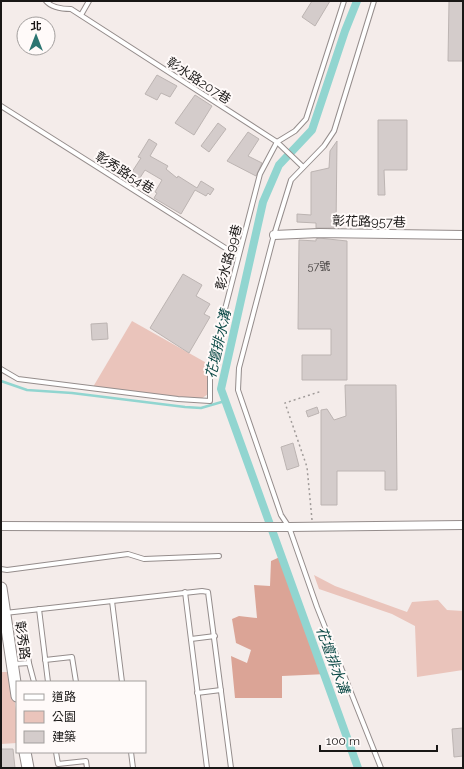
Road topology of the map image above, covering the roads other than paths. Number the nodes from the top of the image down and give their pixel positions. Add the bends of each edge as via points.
1 (46, 1) edge
2 (89, 1) edge
3 (344, 1) edge
4 (374, 1) edge
5 (81, 15) junction
6 (1, 106) edge
7 (277, 142) junction
8 (303, 167) junction
9 (274, 235) junction
10 (463, 235) edge
11 (238, 256) junction
12 (1, 369) edge
13 (463, 525) edge
14 (1, 526) edge
15 (289, 527) junction
16 (219, 556) dead end
17 (1, 569) edge
18 (1, 588) edge
19 (185, 592) junction
20 (112, 601) junction
21 (39, 609) junction
22 (5, 613) junction
23 (215, 636) junction
24 (191, 639) junction
25 (26, 641) dead end
26 (45, 660) junction
27 (29, 663) junction
28 (12, 664) junction
29 (34, 681) edge
30 (48, 681) edge
31 (76, 681) edge
32 (122, 681) edge
33 (16, 690) edge
34 (221, 690) junction
35 (198, 693) junction
36 (25, 753) edge
37 (56, 753) edge
38 (131, 753) edge
39 (28, 768) edge
40 (87, 768) edge
41 (133, 768) edge
42 (207, 768) edge
43 (231, 768) edge
44 (381, 768) edge

1 - 5 lane, 彰水路207巷 via 49,5 71,9
2 - 5 lane
3 - 7 lane via 306,119 295,131
4 - 8 lane via 334,131 324,146
5 - 7 lane, 彰水路207巷
6 - 11 lane, 彰秀路54巷
7 - 8 lane, 彰水路207巷
7 - 11 lane, 彰水路99巷 via 260,174
8 - 9 lane via 291,180
9 - 10 street, 彰花路957巷 via 319,232
9 - 15 lane via 239,368 238,390 281,515
11 - 12 lane, 彰水路99巷 via 210,367 210,401 18,379
13 - 15 street
14 - 15 street
15 - 44 lane via 320,614
16 - 17 lane via 144,559 128,554
18 - 22 street, 彰秀路
19 - 20 lane
19 - 23 lane via 208,592
19 - 24 lane
20 - 21 lane
20 - 32 lane
21 - 22 lane
21 - 26 lane
22 - 28 street, 彰秀路
23 - 24 lane
23 - 34 lane
24 - 35 lane
25 - 27 lane
26 - 30 lane
26 - 31 lane via 72,657
27 - 28 lane
27 - 29 lane
28 - 33 street, 彰秀路
34 - 35 lane
34 - 43 lane
35 - 42 lane
36 - 39 street
37 - 40 lane via 58,764 86,761
38 - 41 lane

